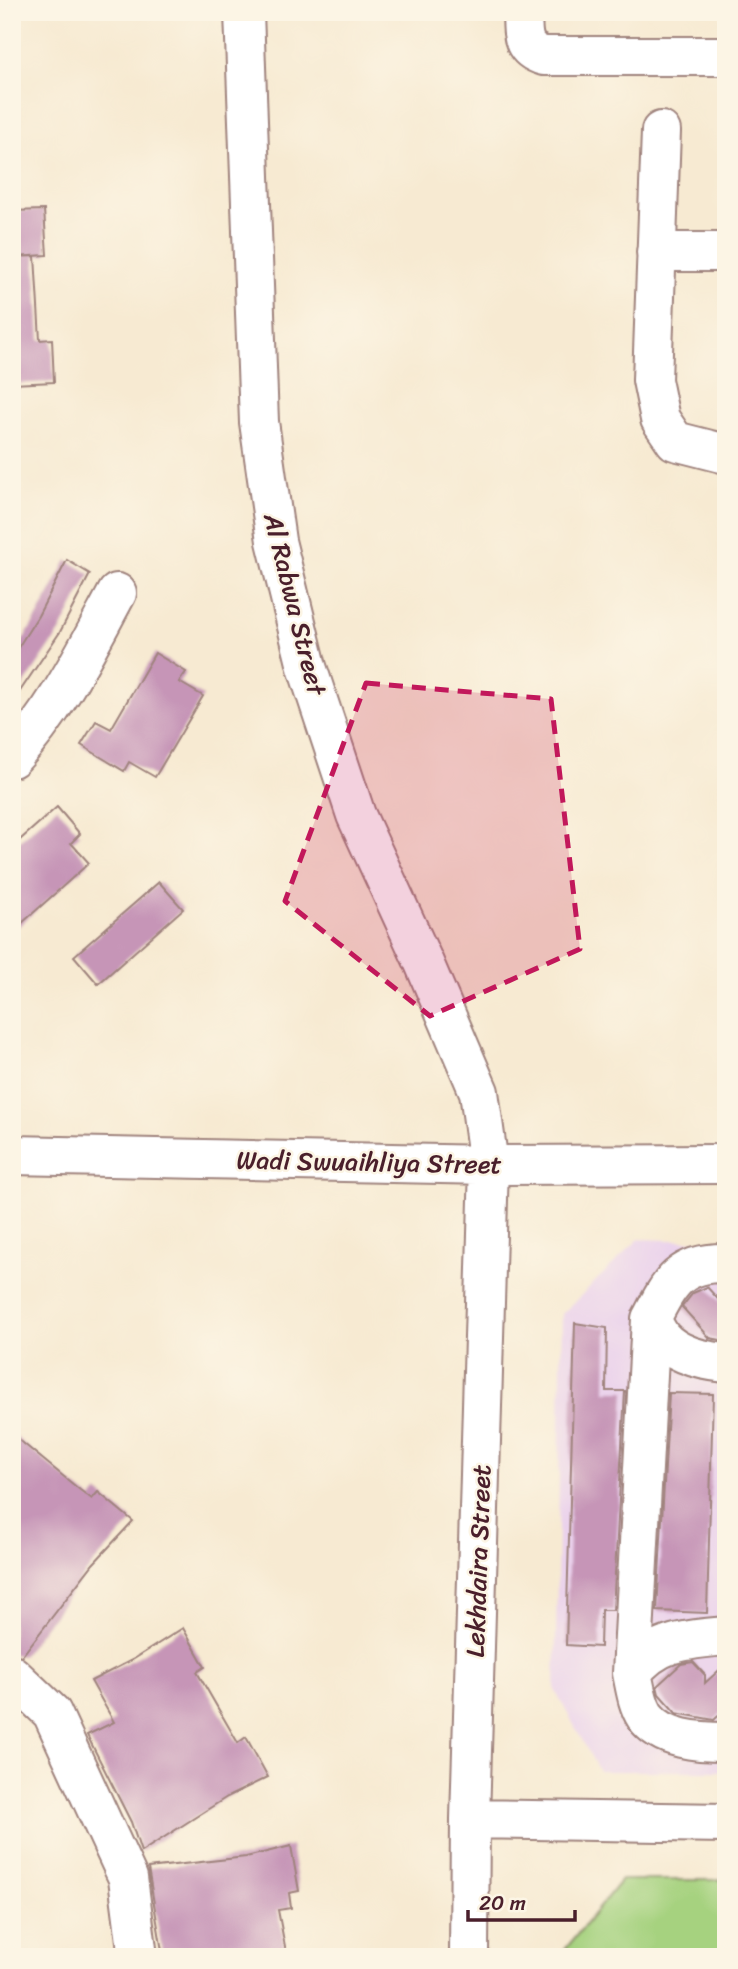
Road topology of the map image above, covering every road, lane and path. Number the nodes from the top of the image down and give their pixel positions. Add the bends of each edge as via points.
1 (244, 12) edge
2 (522, 12) edge
3 (726, 56) edge
4 (661, 131) dead end
5 (656, 252) junction
6 (726, 252) edge
7 (726, 454) edge
8 (117, 593) dead end
9 (12, 758) edge
10 (12, 1155) edge
11 (726, 1164) edge
12 (489, 1165) junction
13 (726, 1263) edge
14 (651, 1319) junction
15 (726, 1363) edge
16 (726, 1636) edge
17 (632, 1673) junction
18 (12, 1675) edge
19 (726, 1742) edge
20 (470, 1819) junction
21 (726, 1823) edge
22 (138, 1957) edge
23 (469, 1957) edge

1 - 12 street, Al Rabwa Street via 259,422 276,541 307,667 356,815 480,1092
2 - 3 street via 526,46 544,56
4 - 5 street
5 - 6 street
5 - 7 street via 652,380 660,419 676,441
8 - 9 street via 59,696
10 - 12 street, Wadi Swuaihliya Street
11 - 12 street, Wadi Swuaihliya Street
12 - 20 street, Lekhdaira Street
13 - 14 street via 682,1272 668,1285
14 - 15 street via 663,1340 673,1346 701,1360
14 - 17 street
16 - 17 street via 674,1642 644,1657
17 - 19 street via 645,1716 667,1733 695,1742
18 - 22 street via 52,1713 128,1878
20 - 21 street
20 - 23 street, Lekhdaira Street

